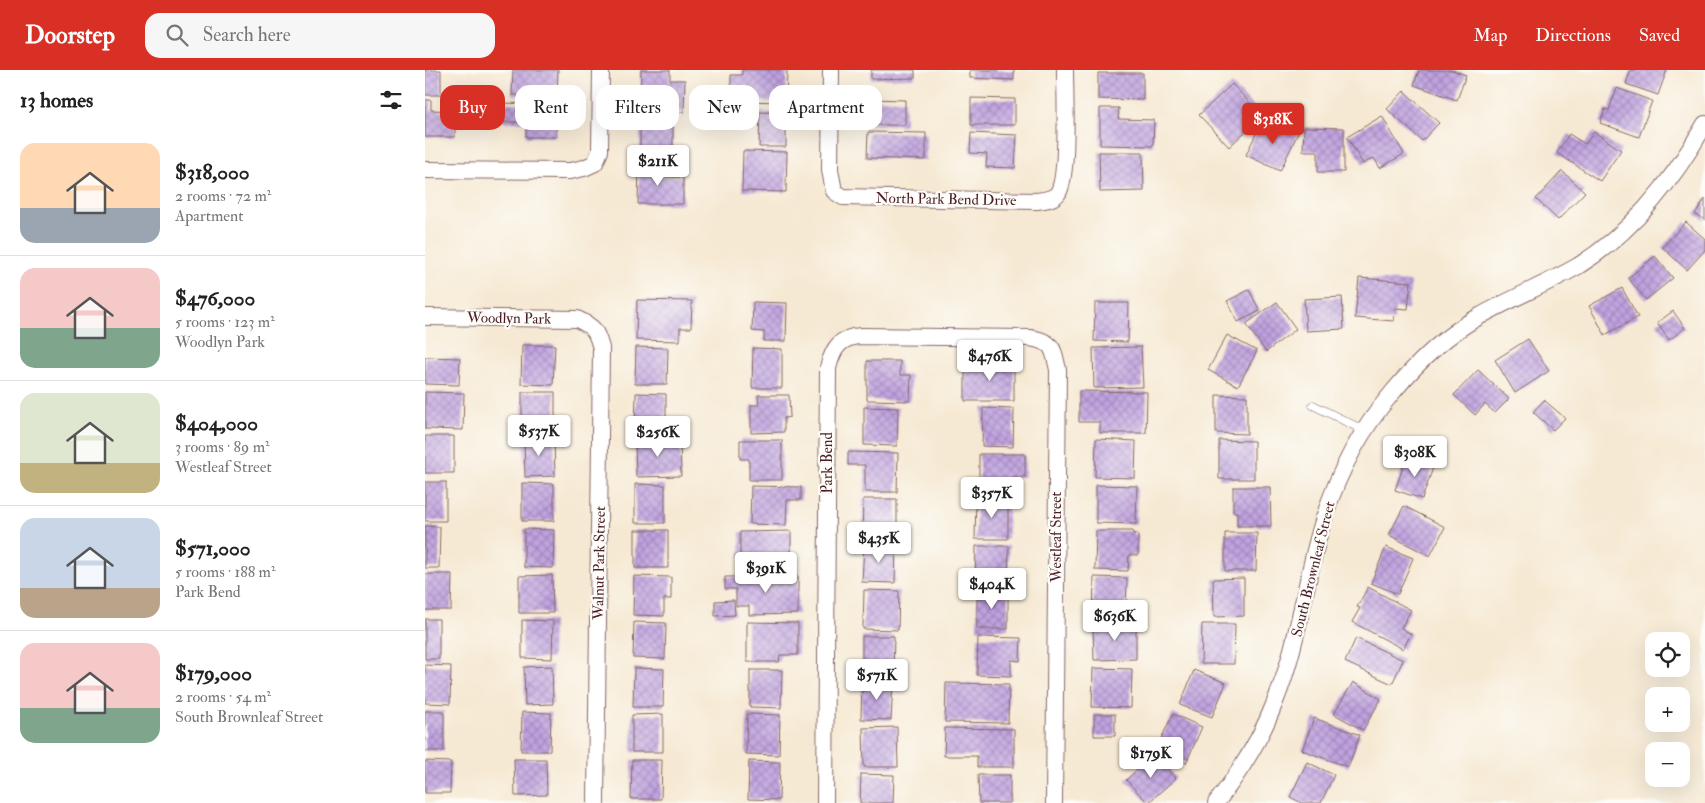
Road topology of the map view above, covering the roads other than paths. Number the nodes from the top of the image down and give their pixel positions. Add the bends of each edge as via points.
1 (601, 70) edge
2 (831, 70) edge
3 (1065, 70) edge
4 (1705, 124) edge
5 (425, 170) edge
6 (425, 317) edge
7 (591, 326) joint
8 (845, 340) joint
9 (1313, 405) dead end
10 (1365, 431) junction
11 (596, 803) edge
12 (825, 803) edge
13 (1054, 803) edge
14 (1216, 803) edge

1 - 5 street via 600,151 595,163 570,171
2 - 3 street, North Park Bend Drive via 830,170 834,191 843,197 1037,201 1058,192 1062,179
4 - 10 street, South Brownleaf Street via 1672,176 1644,210 1608,244 1578,265 1478,317 1447,339 1392,393
6 - 7 street, Woodlyn Park via 577,319
7 - 11 street, Walnut Park Street via 601,348
8 - 12 street, Park Bend via 831,354 828,368
8 - 13 street, Westleaf Street via 851,336 1030,338 1049,344 1053,349 1057,370
9 - 10 lane
10 - 14 street, South Brownleaf Street via 1333,492 1321,528 1299,625 1275,702 1255,746

